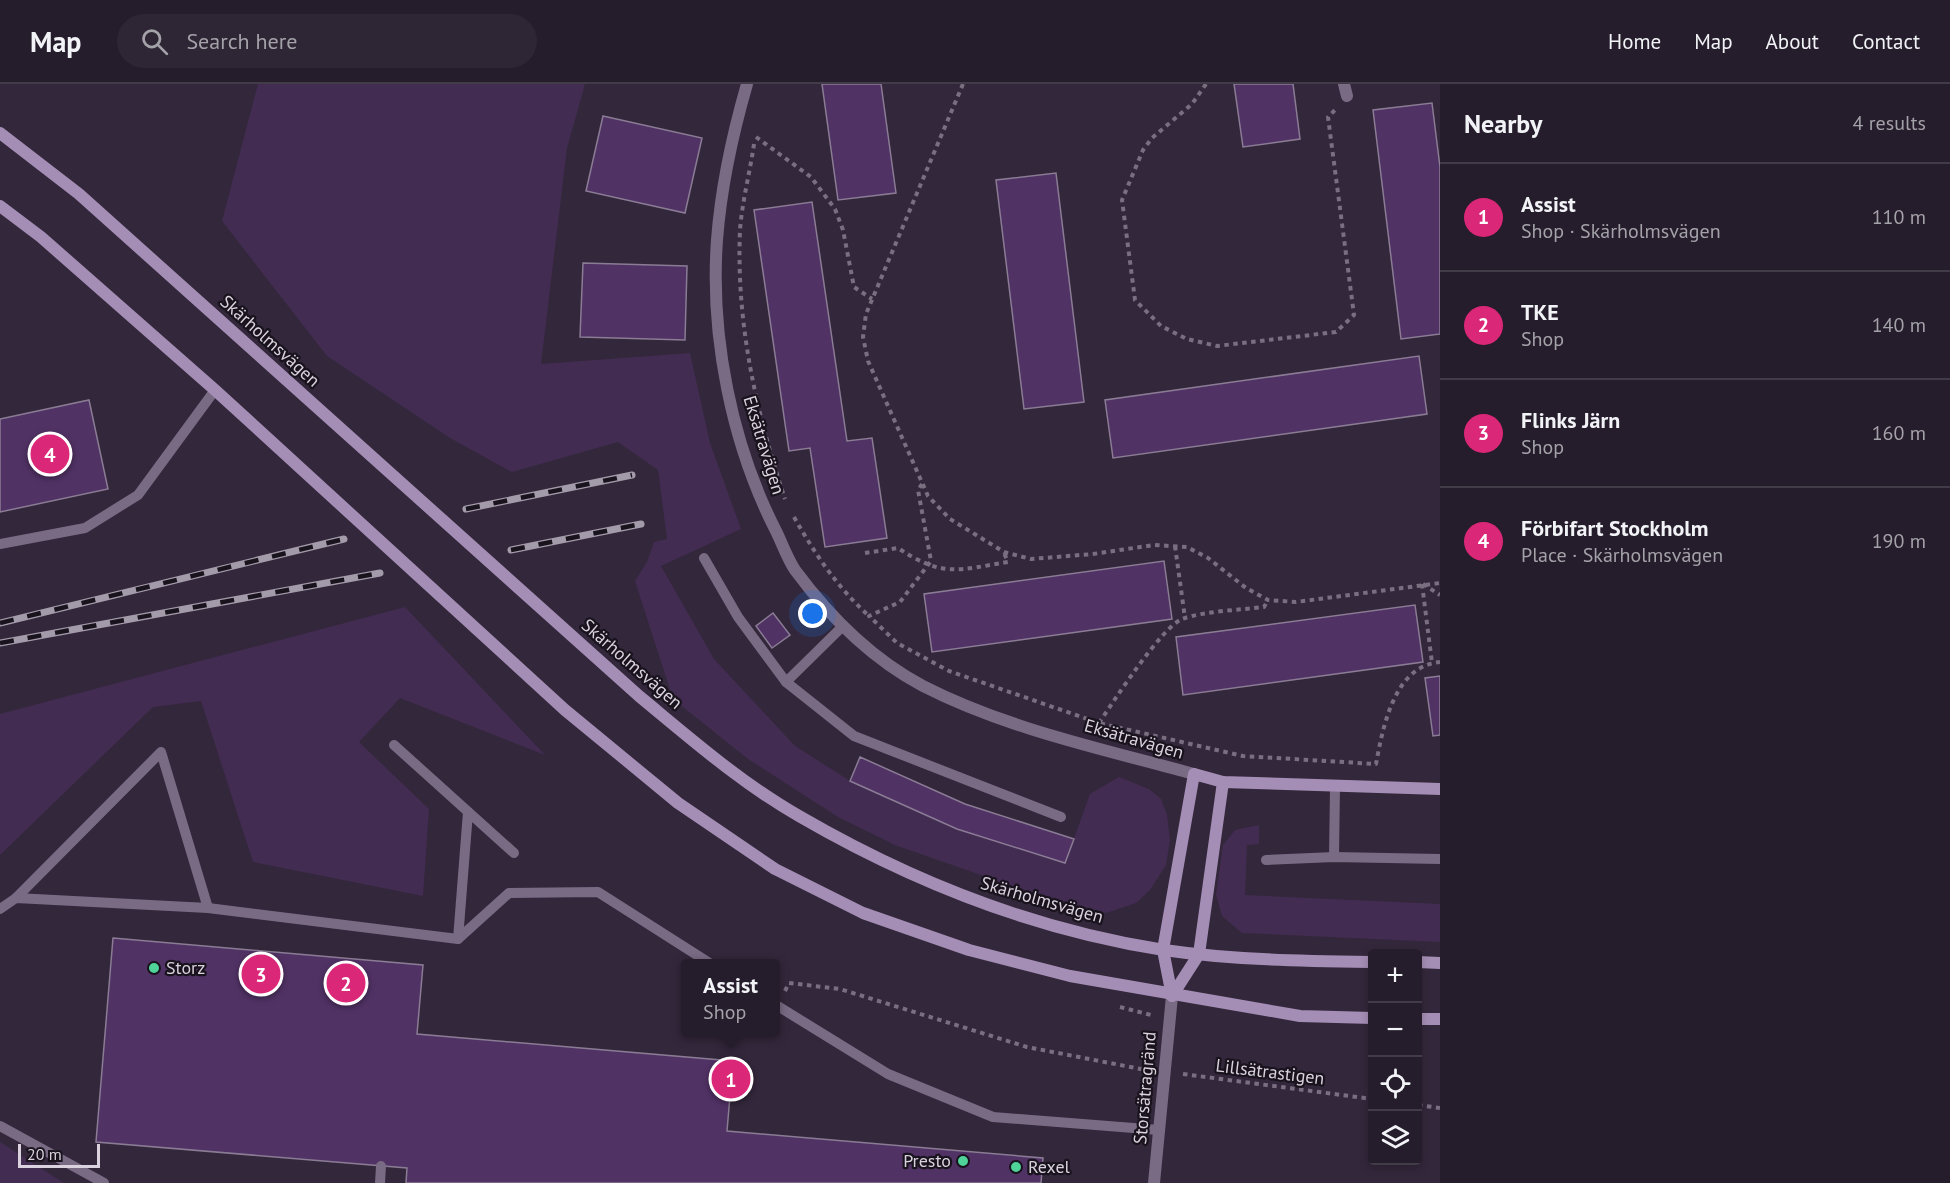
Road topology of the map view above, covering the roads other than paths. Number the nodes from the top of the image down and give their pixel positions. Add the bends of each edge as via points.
1 (747, 84) edge
2 (0, 133) edge
3 (0, 206) edge
4 (215, 390) junction
5 (0, 544) edge
6 (704, 558) dead end
7 (842, 627) junction
8 (786, 682) junction
9 (394, 745) dead end
10 (1194, 774) junction
11 (1223, 782) junction
12 (1335, 787) junction
13 (1440, 789) edge
14 (468, 812) junction
15 (1061, 817) dead end
16 (514, 853) dead end
17 (1334, 857) junction
18 (1440, 859) edge
19 (1266, 860) dead end
20 (16, 898) junction
21 (208, 908) junction
22 (0, 909) edge
23 (458, 939) junction
24 (1163, 950) junction
25 (1199, 954) junction
26 (705, 959) edge
27 (1368, 962) edge
28 (1422, 963) edge
29 (1440, 963) edge
30 (1172, 996) junction
31 (780, 1007) edge
32 (1368, 1018) edge
33 (1422, 1019) edge
34 (1440, 1019) edge
35 (0, 1126) edge
36 (1159, 1130) junction
37 (381, 1166) dead end
38 (104, 1183) edge
39 (380, 1183) edge
40 (1154, 1183) edge

1 - 7 street, Eksätravägen via 733,131 717,243 719,330 733,416 757,494 794,568
2 - 24 main road, Skärholmsvägen via 79,194 639,696 712,756 797,815 899,868 1030,919
3 - 4 main road via 41,237
4 - 5 lane via 138,495 85,528
4 - 30 main road via 565,711 678,803 775,869 863,913 969,950 1070,976
6 - 8 lane via 738,617
7 - 8 lane
7 - 10 street, Eksätravägen via 881,659 923,685 1008,722
8 - 15 lane via 854,736
9 - 14 lane
10 - 11 main road, Eksätravägen
10 - 24 main road, Eksätravägen
11 - 12 main road, Eksätravägen
11 - 25 main road
12 - 13 main road, Eksätravägen
12 - 17 lane
14 - 16 lane
14 - 23 lane
17 - 18 lane
17 - 19 lane
20 - 21 lane
20 - 21 lane via 161,753
20 - 22 lane
21 - 23 lane
23 - 26 lane via 509,893 598,891
24 - 25 main road, Skärholmsvägen
24 - 30 main road
25 - 27 main road, Skärholmsvägen
25 - 30 main road
28 - 29 main road
30 - 32 main road via 1300,1016
30 - 36 street, Storsätragränd
31 - 36 lane via 888,1074 993,1117
33 - 34 main road
35 - 38 lane
36 - 40 street, Storsätragränd
37 - 39 lane

